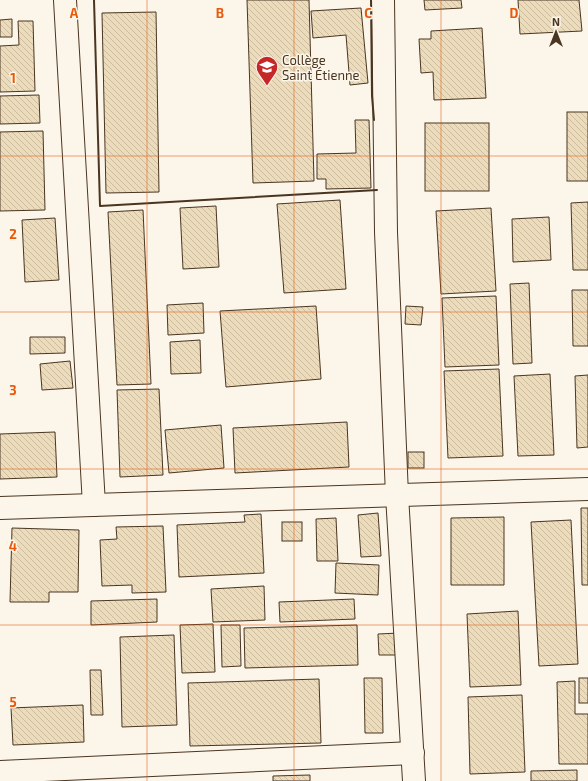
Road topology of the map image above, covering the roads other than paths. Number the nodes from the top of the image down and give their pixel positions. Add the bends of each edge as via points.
1 (65, 0) edge
2 (383, 0) edge
3 (588, 489) edge
4 (397, 495) junction
5 (94, 505) junction
6 (0, 508) edge
7 (413, 753) junction
8 (0, 772) edge
9 (414, 781) edge

1 - 5 street
2 - 4 street via 386,232
3 - 4 street
4 - 5 street
4 - 7 street
5 - 6 street
7 - 8 street
7 - 9 street

